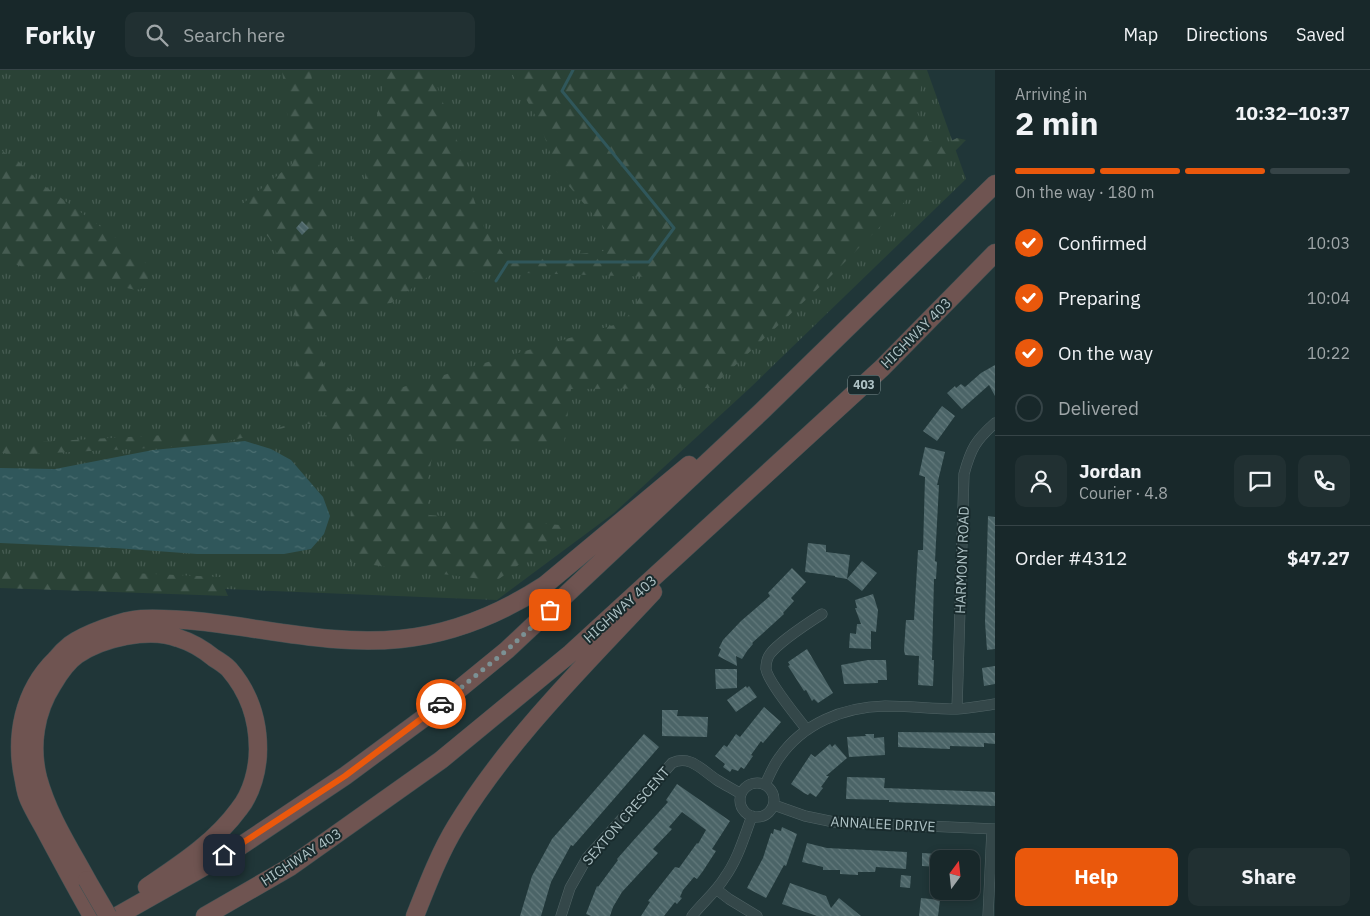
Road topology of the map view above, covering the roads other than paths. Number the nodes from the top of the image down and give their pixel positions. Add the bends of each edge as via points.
1 (995, 184) edge
2 (995, 253) edge
3 (812, 362) junction
4 (995, 423) edge
5 (727, 511) junction
6 (822, 614) dead end
7 (995, 704) edge
8 (957, 708) junction
9 (807, 730) junction
10 (765, 785) junction
11 (741, 794) junction
12 (774, 805) junction
13 (752, 816) junction
14 (994, 829) edge
15 (81, 884) junction
16 (716, 889) junction
17 (92, 916) edge
18 (103, 916) edge
19 (108, 916) edge
20 (117, 916) edge
21 (205, 916) edge
22 (415, 916) edge
23 (561, 916) edge
24 (692, 916) edge
25 (757, 916) edge
26 (988, 916) edge

1 - 3 highway
2 - 5 highway, HIGHWAY 403 / 403 via 882,368
3 - 15 highway via 545,585 520,602 483,618 444,631 401,639 360,641 201,622 139,619 106,627 71,644 36,684 24,710 19,742 28,799
3 - 20 highway via 507,650 425,717 345,776 239,847
4 - 8 street, HARMONY ROAD via 979,437 964,474
5 - 21 highway, HIGHWAY 403 / 403 via 571,653 441,760 290,867
5 - 22 highway via 550,702 492,772 455,828
6 - 9 street via 775,649 766,664 768,676
7 - 8 street
8 - 9 street via 863,708 840,713
9 - 10 street via 779,757
10 - 11 street via 748,786
10 - 12 street via 772,791
11 - 13 street via 743,810
11 - 23 street, SEXTON CRESCENT via 694,763 678,760 672,764 586,858 570,888
12 - 13 street via 768,814
12 - 14 street, ANNALEE DRIVE via 834,822
13 - 16 street via 735,861
14 - 26 street
15 - 17 highway
15 - 18 highway via 38,777 34,742 39,712 59,674 76,656 94,646 119,637 148,634 177,637 204,650 228,668 240,685 258,730 258,759 252,784 240,808 194,855
15 - 19 highway, bridge
16 - 24 street
16 - 25 street

